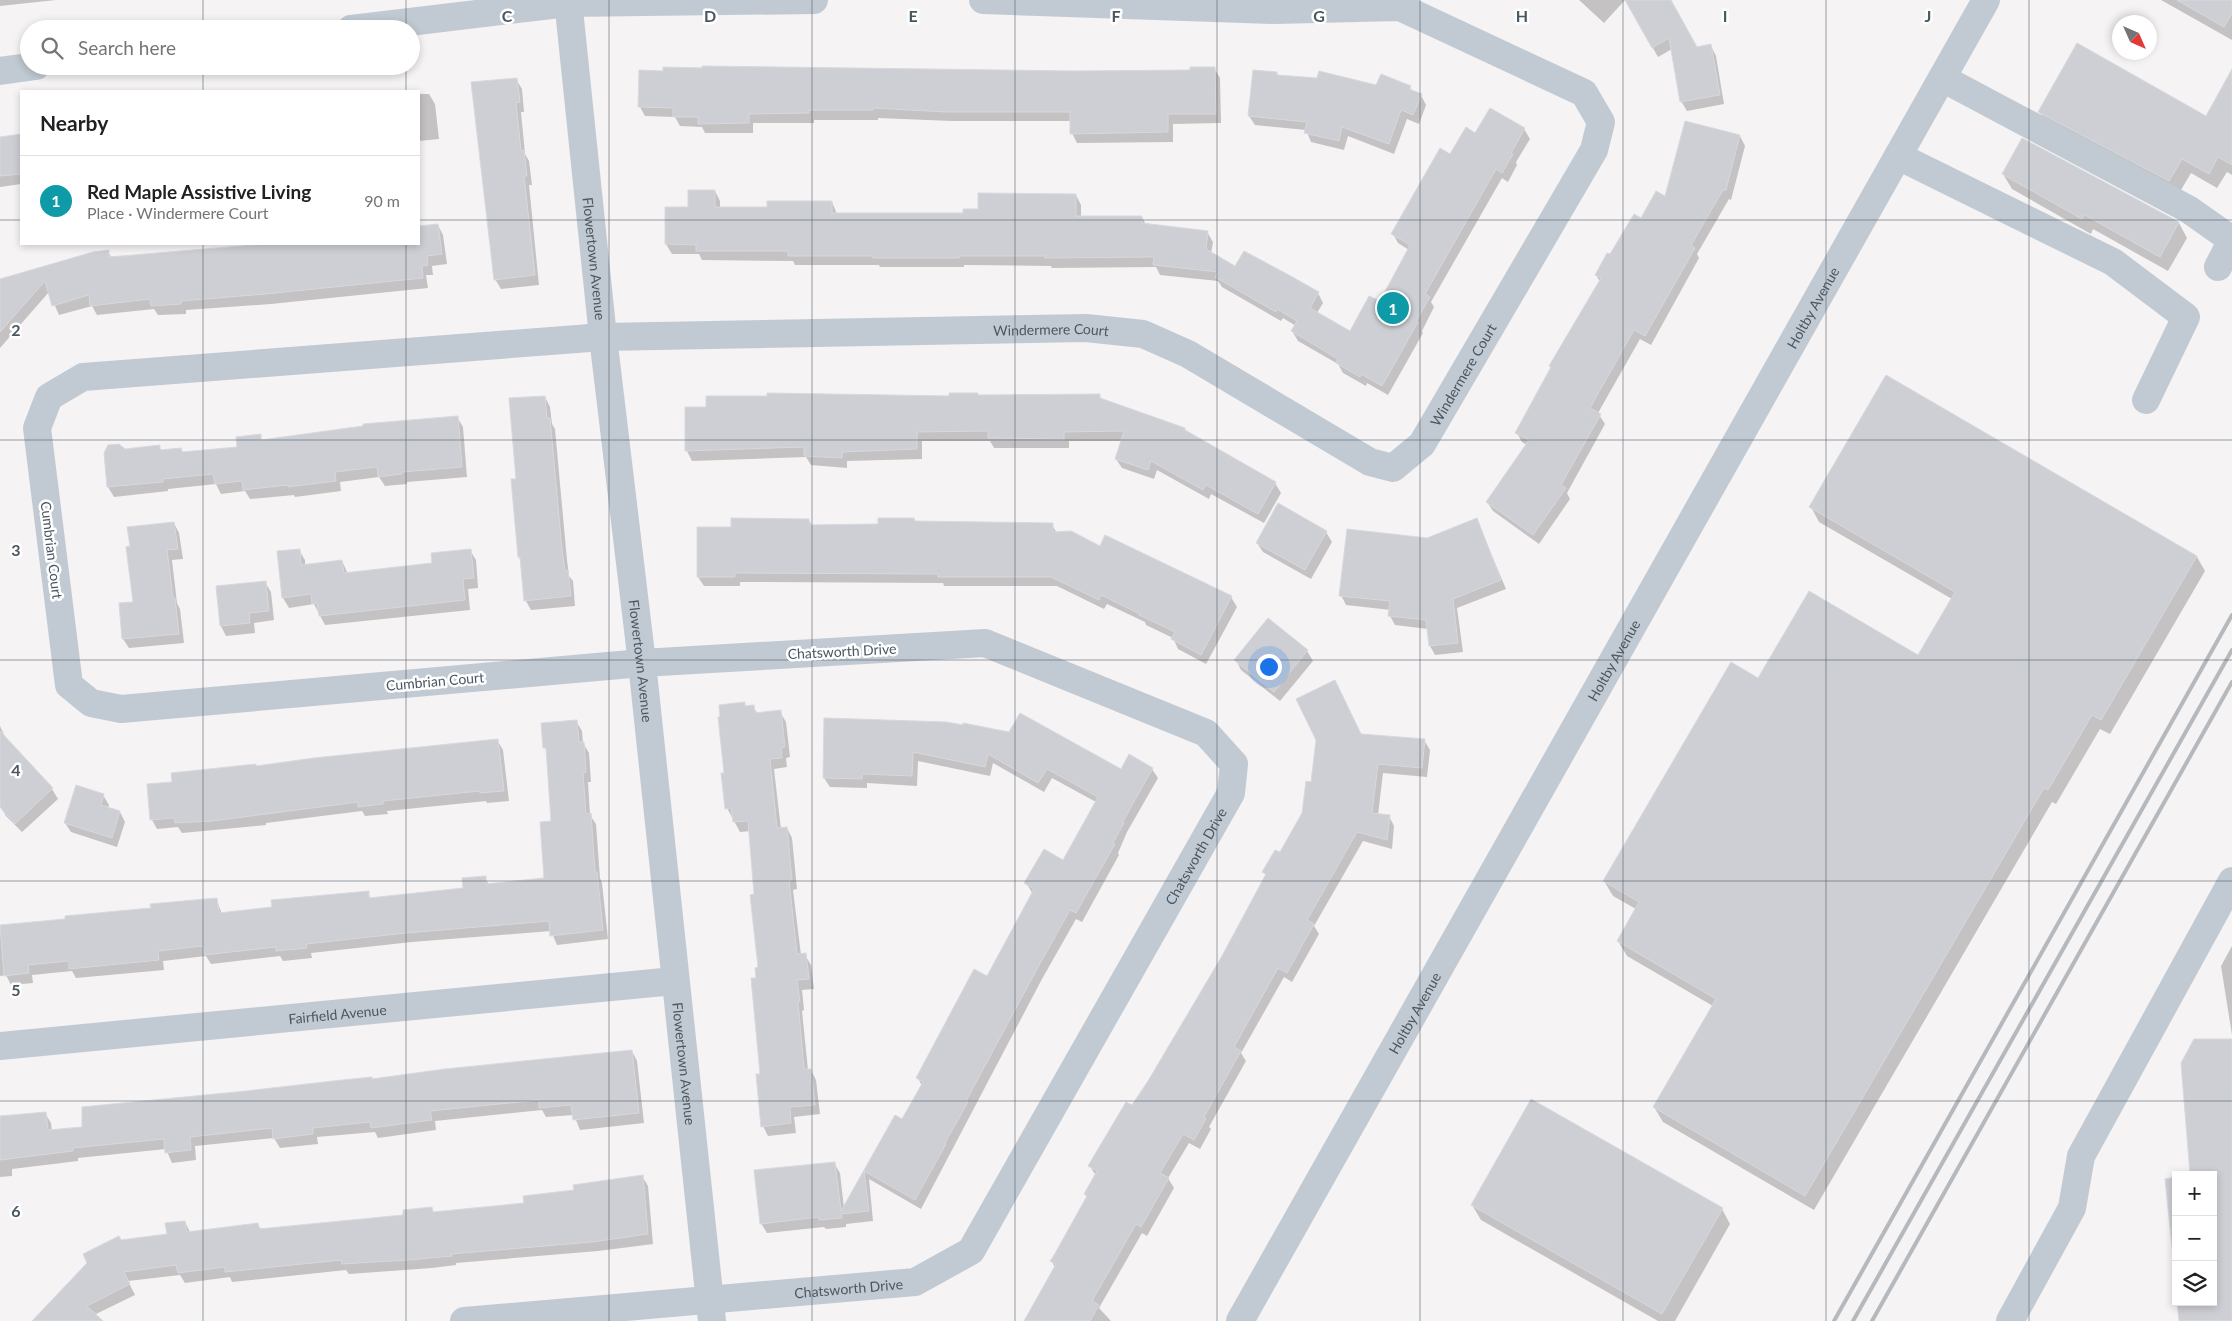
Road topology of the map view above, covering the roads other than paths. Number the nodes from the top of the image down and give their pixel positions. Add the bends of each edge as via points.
1 (814, 0) edge
2 (983, 0) edge
3 (1986, 0) edge
4 (568, 2) edge
5 (420, 20) edge
6 (20, 68) edge
7 (0, 70) edge
8 (1942, 78) junction
9 (1898, 156) junction
10 (2218, 267) dead end
11 (603, 337) junction
12 (2146, 400) dead end
13 (642, 663) junction
14 (2232, 881) edge
15 (674, 981) junction
16 (0, 1046) edge
17 (710, 1311) edge
18 (1250, 1318) edge
19 (464, 1321) edge
20 (2010, 1321) edge

1 - 4 street
2 - 11 street, Windermere Court via 1274,10 1400,7 1584,93 1601,122 1594,150 1422,444 1393,468 1370,462 1188,354 1143,334 1086,328
3 - 8 street, Holtby Avenue
4 - 5 street
4 - 11 street, Flowertown Avenue
6 - 7 street
8 - 9 street, Holtby Avenue
8 - 10 street via 2188,209 2232,240
9 - 12 street via 2113,262 2186,317
9 - 18 street, Holtby Avenue
11 - 13 street, Flowertown Avenue
11 - 13 street, Cumbrian Court via 83,377 49,397 37,428 69,685 91,704 121,708
13 - 15 street, Flowertown Avenue
13 - 17 street, Chatsworth Drive via 985,643 1206,733 1234,764 1230,793 971,1251 915,1282
14 - 20 street via 2081,1156 2072,1208
15 - 16 street, Fairfield Avenue
15 - 17 street, Flowertown Avenue
17 - 19 street, Chatsworth Drive

